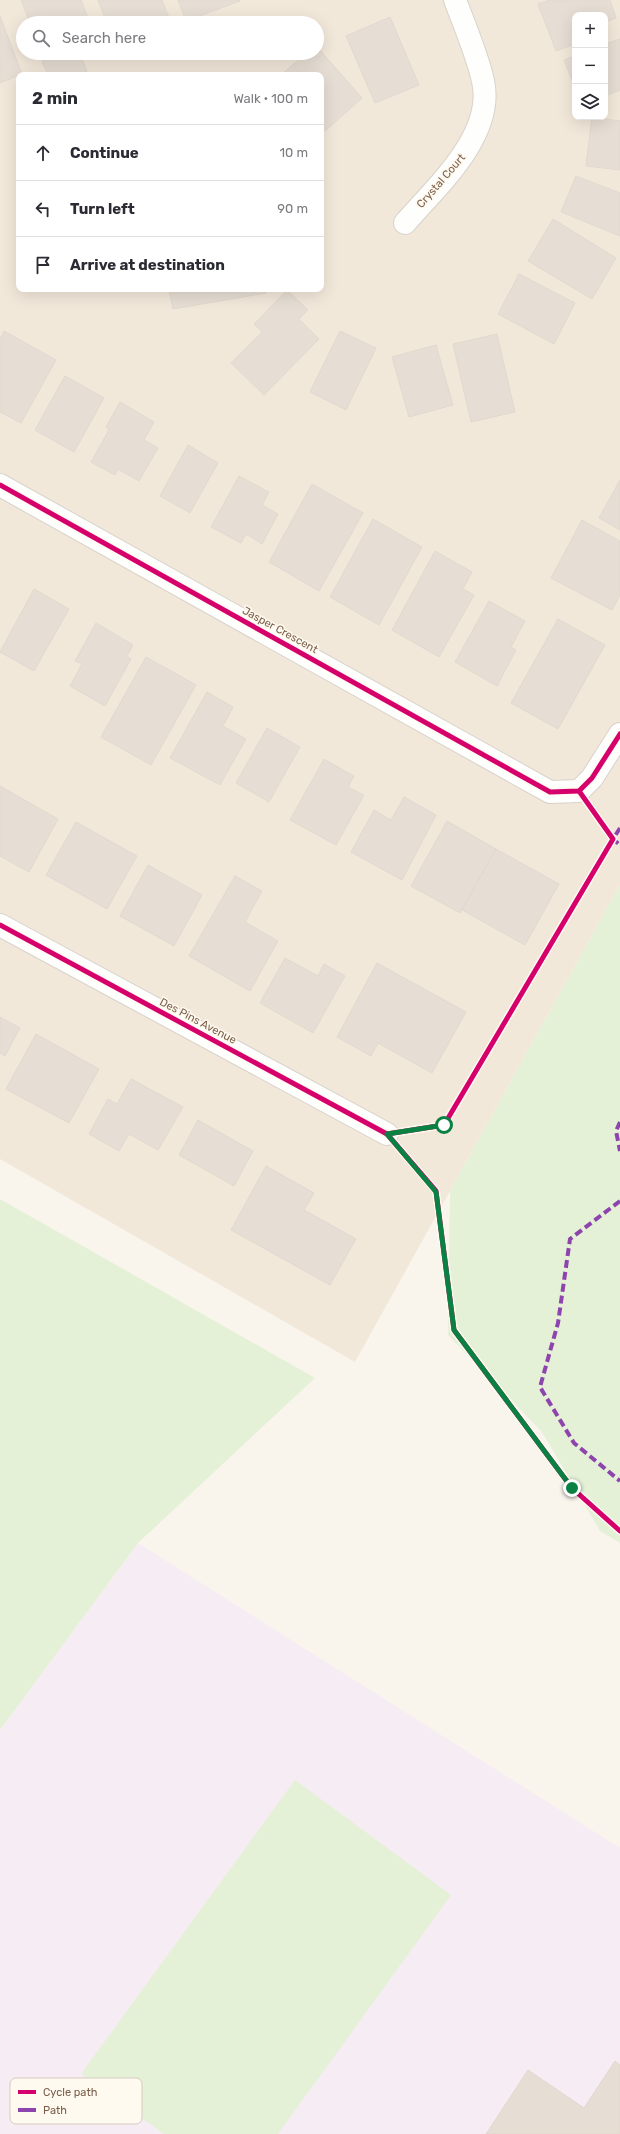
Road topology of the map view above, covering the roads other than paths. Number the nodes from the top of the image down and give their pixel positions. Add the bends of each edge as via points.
1 (456, 0) edge
2 (405, 223) dead end
3 (0, 485) edge
4 (620, 734) edge
5 (0, 925) edge
6 (387, 1134) dead end

1 - 2 street, Crystal Court via 484,82 484,112 466,152
3 - 4 street, Jasper Crescent via 550,792 579,791 592,778
5 - 6 street, Des Pins Avenue

